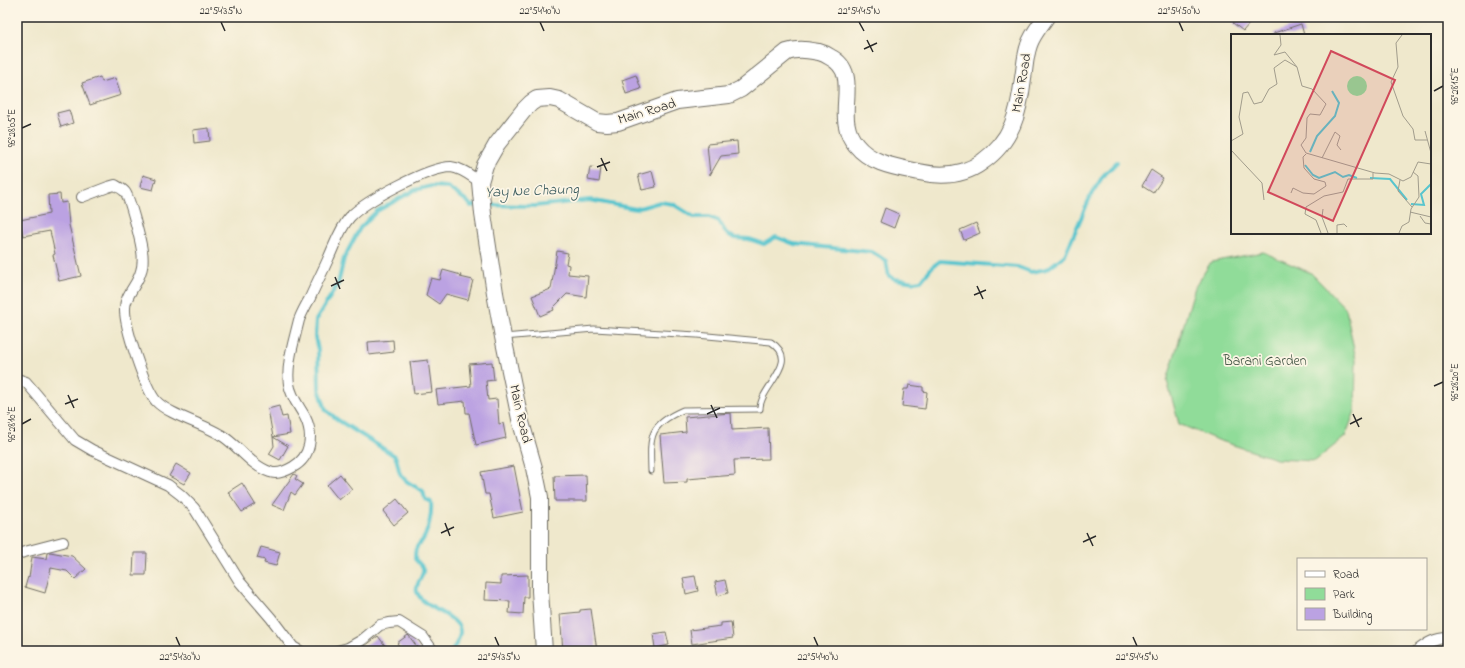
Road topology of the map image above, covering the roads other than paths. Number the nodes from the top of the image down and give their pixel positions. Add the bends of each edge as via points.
1 (1046, 17) edge
2 (480, 182) junction
3 (82, 197) dead end
4 (503, 337) junction
5 (17, 379) edge
6 (651, 471) dead end
7 (63, 542) dead end
8 (17, 554) edge
9 (1448, 638) edge
10 (300, 651) edge
11 (337, 651) edge
12 (434, 651) edge
13 (544, 651) edge
14 (1417, 651) edge

1 - 2 main road, Main Road via 1029,45 1020,101 1011,130 999,149 989,158 958,174 935,175 887,165 866,155 852,139 846,125 848,84 845,72 834,59 804,49 786,52 741,89 729,95 677,101 618,122 597,122 559,100 537,99 524,110 497,144 485,165
2 - 3 street via 461,169 441,168 396,187 349,218 300,318 292,347 289,384 292,396 309,429 308,451 303,460 294,467 276,473 269,472 254,462 222,435 157,402 149,390 133,347 124,308 142,271 143,252 130,203 125,192 115,185
2 - 4 main road, Main Road
4 - 6 lane via 594,329 764,341 778,346 782,363 779,373 762,398 760,409 683,410 672,415 654,430 650,442
4 - 13 main road, Main Road via 520,420 540,497 540,591
5 - 10 street via 26,382 75,440 168,485 181,495 194,508 240,582 293,648
7 - 8 street
9 - 14 street via 1428,642
11 - 12 street via 362,640 380,625 399,622 423,637

